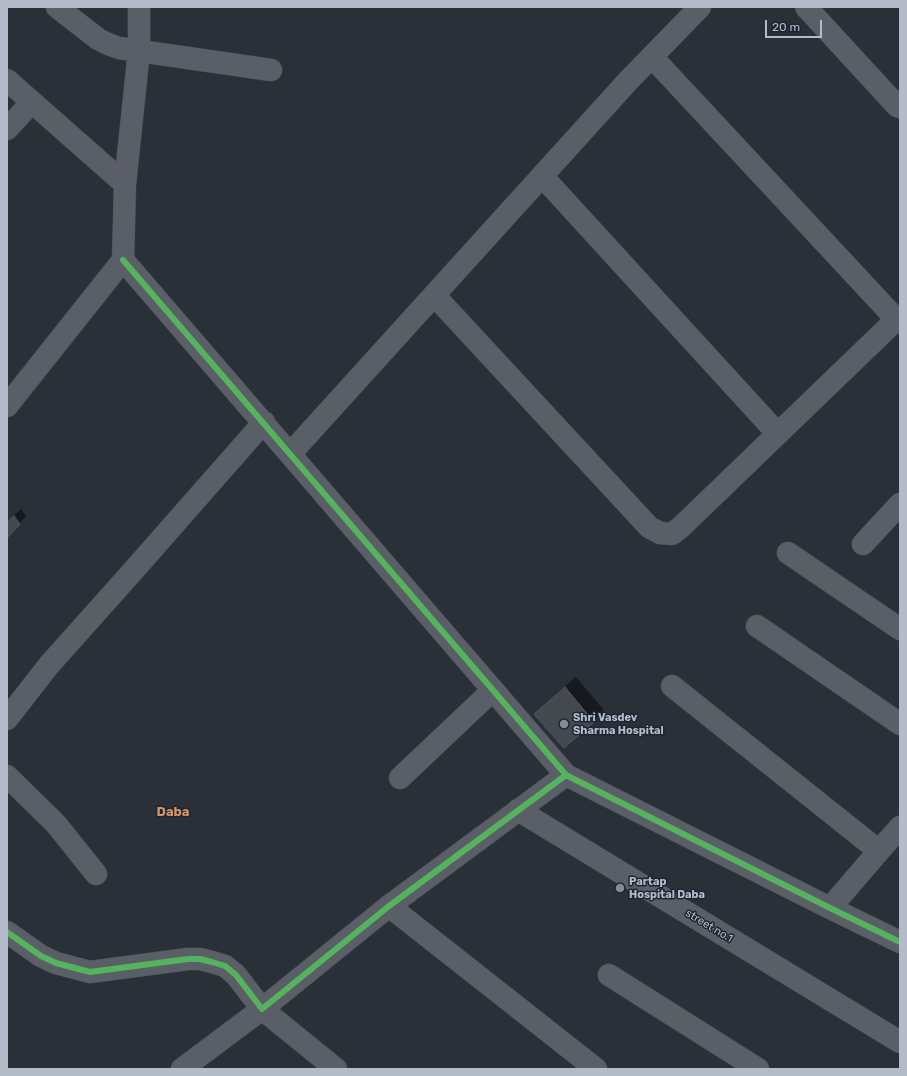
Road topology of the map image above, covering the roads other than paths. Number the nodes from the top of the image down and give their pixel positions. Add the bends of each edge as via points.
1 (57, 7) edge
2 (139, 7) edge
3 (700, 7) edge
4 (806, 7) edge
5 (139, 51) junction
6 (652, 57) junction
7 (271, 70) dead end
8 (7, 80) edge
9 (32, 102) junction
10 (900, 107) edge
11 (7, 129) edge
12 (542, 176) junction
13 (125, 184) junction
14 (123, 260) junction
15 (434, 295) junction
16 (898, 318) edge
17 (7, 406) edge
18 (264, 422) junction
19 (778, 434) junction
20 (290, 454) junction
21 (900, 504) edge
22 (863, 544) dead end
23 (788, 553) dead end
24 (757, 626) dead end
25 (900, 630) edge
26 (672, 686) dead end
27 (493, 690) junction
28 (7, 719) edge
29 (900, 724) edge
30 (566, 775) junction
31 (7, 776) edge
32 (400, 778) dead end
33 (518, 810) junction
34 (900, 827) edge
35 (879, 851) junction
36 (96, 874) dead end
37 (389, 906) junction
38 (830, 908) junction
39 (7, 932) edge
40 (900, 942) edge
41 (609, 975) dead end
42 (262, 1009) junction
43 (900, 1042) edge
44 (183, 1069) edge
45 (336, 1069) edge
46 (596, 1069) edge
47 (758, 1069) edge

1 - 5 street via 98,39 119,48
2 - 5 street
3 - 6 street
4 - 10 street
5 - 7 street
5 - 13 street
6 - 12 street
6 - 16 street
8 - 9 street
9 - 11 street
9 - 13 street
12 - 15 street
12 - 19 street
13 - 14 street
14 - 17 street
14 - 18 street
15 - 19 street via 649,527 660,533 672,534 681,527
15 - 20 street
16 - 19 street
18 - 20 street
18 - 28 street via 58,654
20 - 27 street
21 - 22 street
23 - 25 street
24 - 29 street
26 - 35 street
27 - 30 street
27 - 32 street
30 - 33 street
30 - 38 street
31 - 36 street via 56,824
33 - 37 street
33 - 43 street, street no.1
34 - 35 street
35 - 38 street
37 - 42 street
37 - 46 street
38 - 40 street
39 - 42 street via 41,956 90,972 188,958 212,962 224,966 236,975
41 - 47 street
42 - 44 street
42 - 45 street

